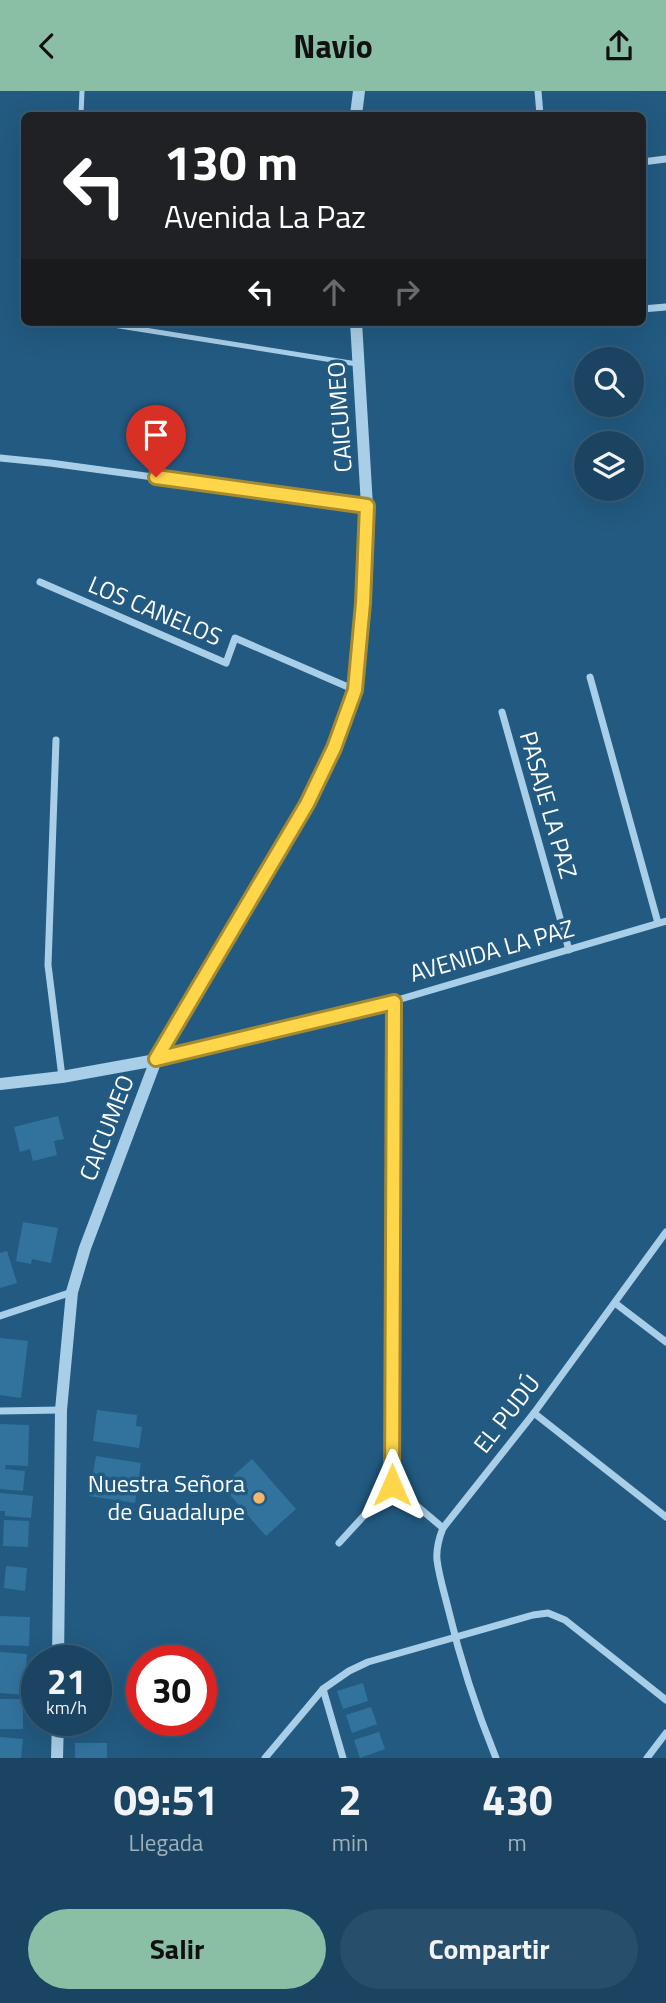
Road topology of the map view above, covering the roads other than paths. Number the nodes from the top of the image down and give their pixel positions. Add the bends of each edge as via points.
1 (82, 91) edge
2 (359, 91) edge
3 (538, 91) edge
4 (81, 112) edge
5 (356, 112) edge
6 (540, 112) edge
7 (666, 159) edge
8 (646, 162) edge
9 (666, 307) edge
10 (646, 309) edge
11 (120, 326) edge
12 (356, 326) edge
13 (357, 364) junction
14 (0, 458) edge
15 (367, 506) junction
16 (40, 582) dead end
17 (590, 677) dead end
18 (355, 690) junction
19 (502, 712) dead end
20 (56, 740) dead end
21 (662, 922) edge
22 (569, 950) junction
23 (394, 1002) junction
24 (156, 1059) junction
25 (62, 1077) junction
26 (0, 1084) edge
27 (666, 1232) edge
28 (72, 1292) junction
29 (615, 1303) junction
30 (0, 1317) edge
31 (666, 1342) edge
32 (61, 1410) junction
33 (0, 1411) edge
34 (534, 1413) junction
35 (392, 1485) junction
36 (666, 1517) edge
37 (443, 1528) junction
38 (339, 1543) dead end
39 (455, 1637) junction
40 (58, 1645) edge
41 (323, 1689) junction
42 (666, 1700) edge
43 (666, 1733) edge
44 (58, 1736) edge
45 (57, 1758) edge
46 (265, 1758) edge
47 (343, 1758) edge
48 (496, 1758) edge
49 (647, 1758) edge

1 - 4 lane
2 - 5 street
3 - 6 street
7 - 8 street
9 - 10 street
11 - 13 lane
12 - 13 street, CAICUMEO
13 - 15 street, CAICUMEO
14 - 15 street
15 - 18 street, CAICUMEO
16 - 18 street, LOS CANELOS via 226,663 235,638
17 - 21 street
18 - 24 street, CAICUMEO via 307,804
19 - 22 street, PASAJE LA PAZ
20 - 25 street via 48,965
21 - 22 street, AVENIDA LA PAZ
22 - 23 street, AVENIDA LA PAZ
23 - 24 street, AVENIDA LA PAZ
23 - 35 street
24 - 25 street, AVENIDA LA PAZ
24 - 28 street, CAICUMEO
25 - 26 street, AVENIDA LA PAZ
27 - 29 street, EL PUDÚ
28 - 30 street
28 - 32 street, CAICUMEO
29 - 31 street
29 - 34 street, EL PUDÚ
32 - 33 street
32 - 40 street, CAICUMEO
34 - 36 street
34 - 37 street, EL PUDÚ
35 - 37 street
35 - 38 street
37 - 39 street, EL PUDÚ via 437,1560
39 - 41 street via 368,1662
39 - 42 street via 548,1613 565,1620
39 - 48 street, EL PUDÚ
41 - 46 street
41 - 47 street
43 - 49 street
44 - 45 street

